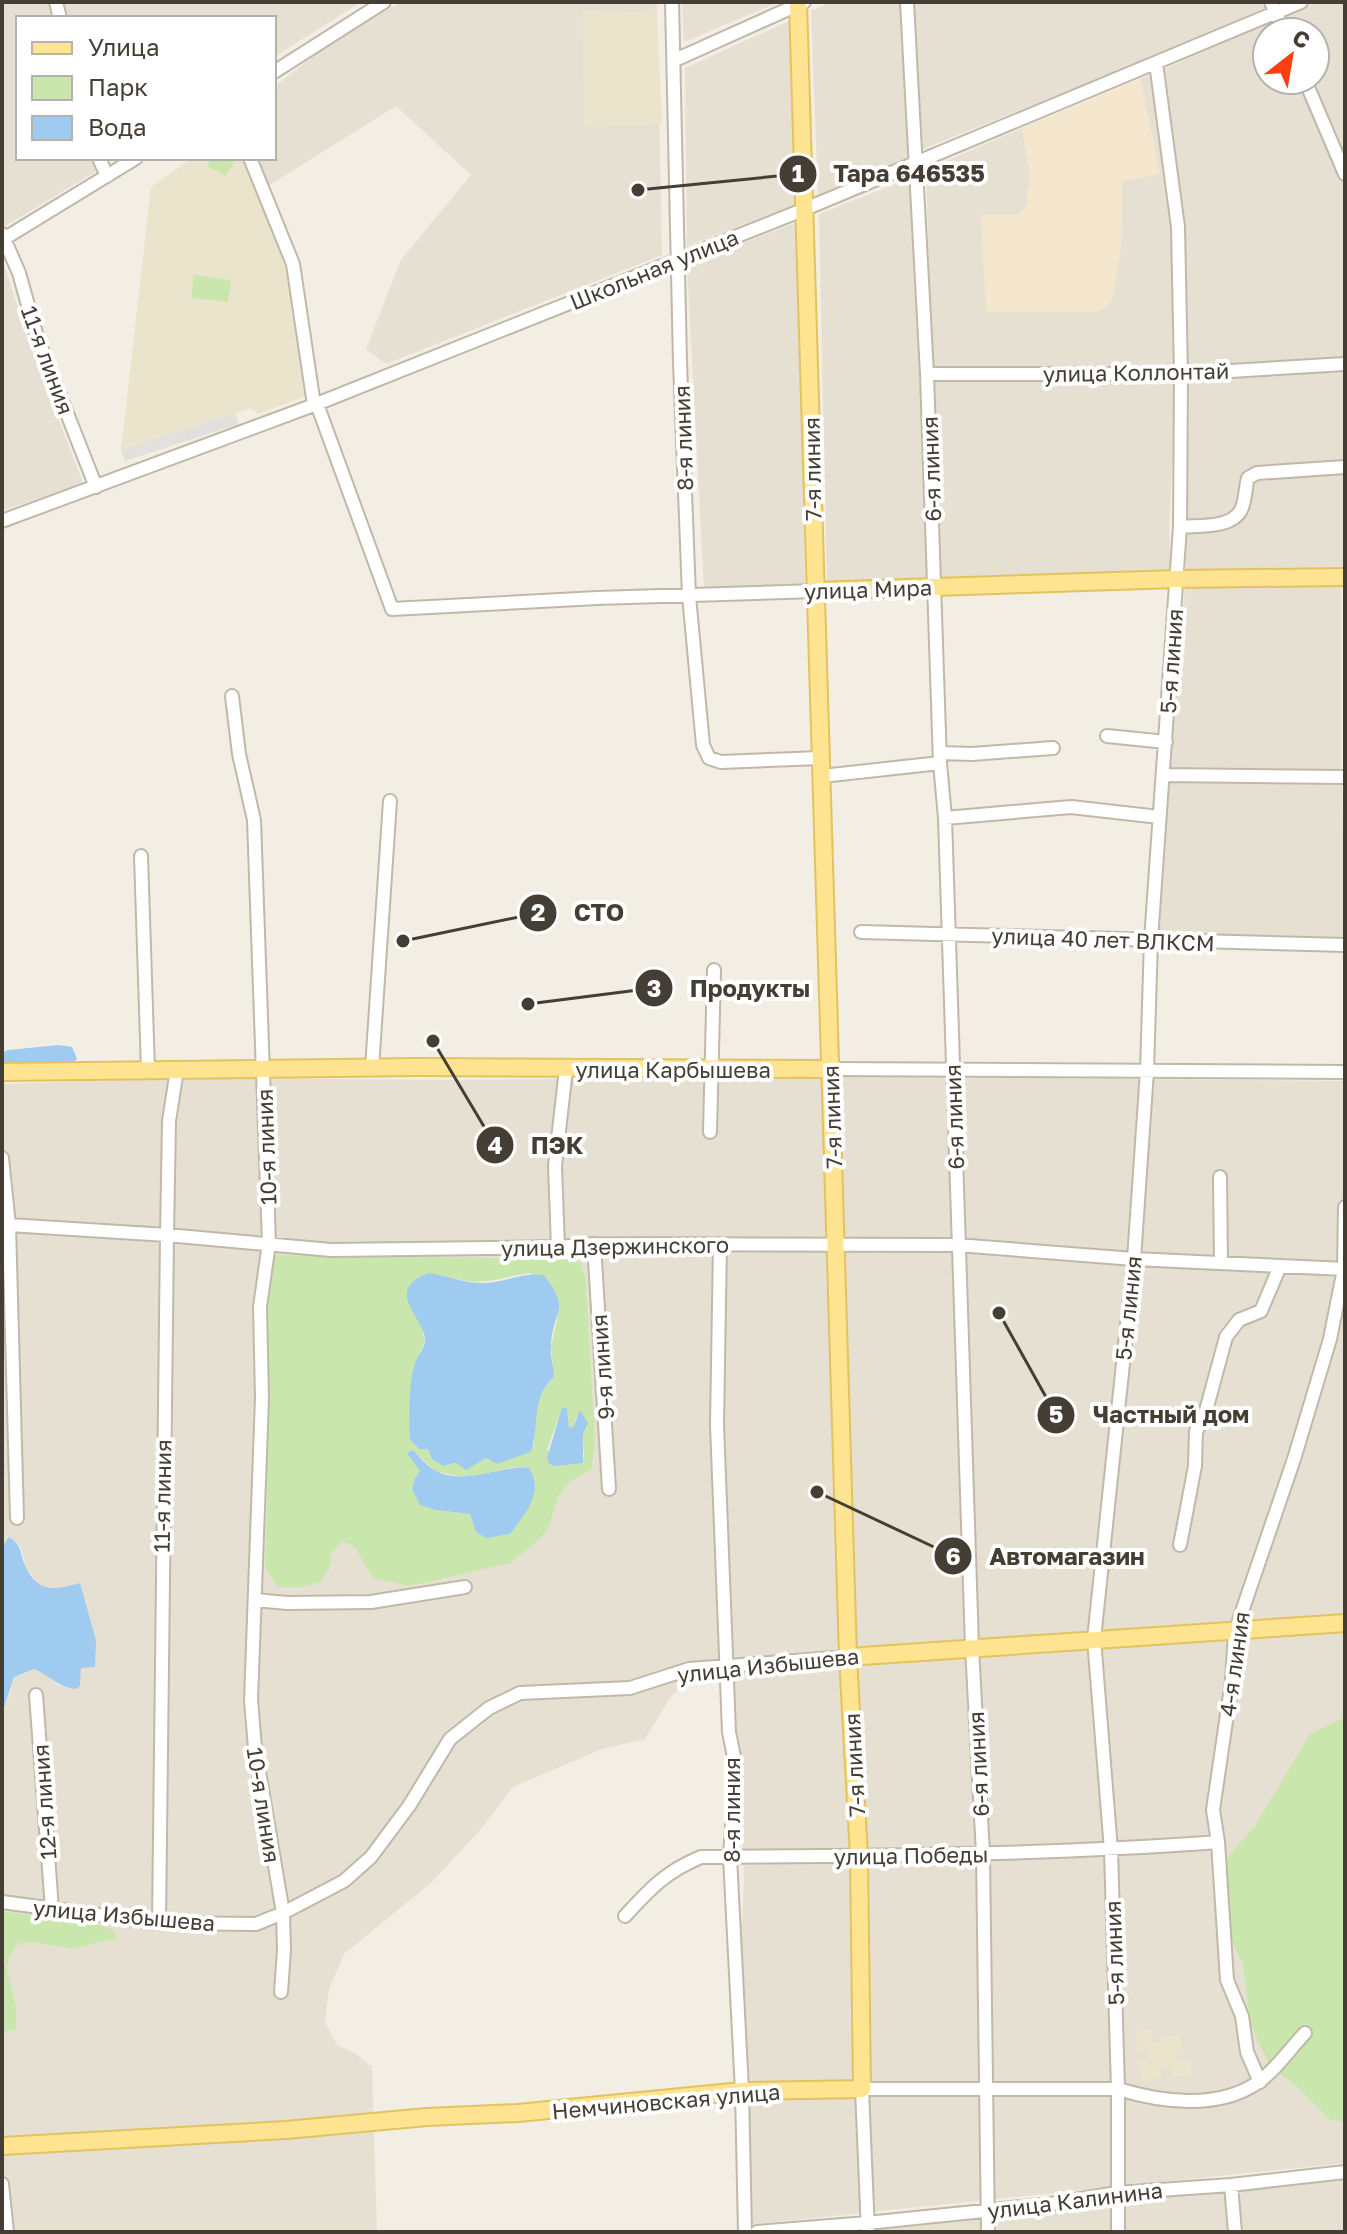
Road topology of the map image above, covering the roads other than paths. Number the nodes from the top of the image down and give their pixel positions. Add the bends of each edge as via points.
1 (384, 2) edge
2 (672, 2) edge
3 (907, 2) edge
4 (1301, 2) edge
5 (800, 3) edge
6 (1273, 7) edge
7 (675, 60) junction
8 (1156, 63) junction
9 (276, 71) edge
10 (1312, 96) edge
11 (100, 160) edge
12 (133, 160) edge
13 (251, 160) edge
14 (917, 163) junction
15 (1345, 174) edge
16 (107, 176) junction
17 (805, 209) junction
18 (3, 237) edge
19 (679, 258) junction
20 (1345, 364) edge
21 (927, 374) junction
22 (1181, 374) junction
23 (316, 405) junction
24 (1345, 467) edge
25 (96, 487) junction
26 (2, 521) edge
27 (1180, 527) junction
28 (1345, 577) edge
29 (1176, 579) junction
30 (936, 587) junction
31 (815, 591) junction
32 (689, 596) junction
33 (232, 696) dead end
34 (1107, 736) dead end
35 (1166, 742) junction
36 (1053, 748) dead end
37 (821, 758) junction
38 (940, 758) junction
39 (1164, 775) junction
40 (822, 776) junction
41 (1345, 777) edge
42 (390, 801) dead end
43 (1159, 817) junction
44 (945, 818) junction
45 (141, 856) dead end
46 (861, 932) dead end
47 (948, 935) junction
48 (1151, 940) junction
49 (1345, 945) edge
50 (714, 970) dead end
51 (372, 1068) junction
52 (264, 1069) junction
53 (566, 1069) junction
54 (831, 1069) junction
55 (148, 1070) junction
56 (177, 1070) junction
57 (712, 1070) junction
58 (953, 1071) junction
59 (1147, 1071) junction
60 (2, 1072) edge
61 (1345, 1072) edge
62 (710, 1132) dead end
63 (2, 1158) edge
64 (1220, 1177) dead end
65 (1345, 1207) edge
66 (9, 1225) junction
67 (167, 1235) junction
68 (269, 1243) junction
69 (594, 1244) junction
70 (720, 1244) junction
71 (957, 1245) junction
72 (558, 1247) junction
73 (836, 1247) junction
74 (1134, 1259) junction
75 (1221, 1263) junction
76 (1280, 1266) junction
77 (1344, 1269) edge
78 (1330, 1339) junction
79 (1345, 1342) edge
80 (609, 1489) dead end
81 (17, 1518) dead end
82 (1180, 1545) dead end
83 (465, 1587) dead end
84 (255, 1600) junction
85 (1345, 1623) edge
86 (1235, 1632) junction
87 (1094, 1639) junction
88 (972, 1647) junction
89 (848, 1657) junction
90 (727, 1666) junction
91 (36, 1695) dead end
92 (1218, 1842) junction
93 (1111, 1850) junction
94 (983, 1854) junction
95 (730, 1857) junction
96 (859, 1857) junction
97 (2, 1902) edge
98 (52, 1909) junction
99 (283, 1913) junction
100 (625, 1916) dead end
101 (159, 1923) junction
102 (281, 1992) dead end
103 (1305, 2033) dead end
104 (1260, 2082) junction
105 (862, 2089) junction
106 (987, 2089) junction
107 (1118, 2089) junction
108 (742, 2091) junction
109 (2, 2146) edge
110 (1345, 2172) edge
111 (2, 2184) edge
112 (1231, 2185) junction
113 (1117, 2193) junction
114 (988, 2211) junction
115 (868, 2228) edge
116 (7, 2232) edge
117 (745, 2232) edge
118 (757, 2232) edge
119 (988, 2232) edge
120 (1118, 2232) edge
121 (1235, 2232) edge

1 - 9 street
2 - 7 street, 8-я линия
3 - 14 street, 6-я линия
4 - 6 street, Школьная улица
5 - 7 street
5 - 17 main road, 7-я линия
6 - 8 street, Школьная улица
7 - 19 street, 8-я линия
8 - 14 street, Школьная улица
8 - 22 street, 5-я линия via 1178,227
10 - 15 street
11 - 16 street
12 - 16 street
13 - 23 street via 293,264
14 - 17 street, Школьная улица
14 - 21 street, 6-я линия
16 - 18 street
17 - 19 street, Школьная улица
17 - 31 main road, 7-я линия
18 - 25 street, 11-я линия
19 - 23 street, Школьная улица
19 - 32 street, 8-я линия
20 - 22 street, улица Коллонтай
21 - 22 street, улица Коллонтай
21 - 30 street, 6-я линия
22 - 27 street, 5-я линия
23 - 25 street, Школьная улица
23 - 32 street, улица Мира via 392,609
24 - 27 street via 1257,473 1248,478 1236,517
25 - 26 street, Школьная улица
27 - 29 street, 5-я линия
28 - 29 main road, улица Мира
29 - 30 main road, улица Мира
29 - 35 street, 5-я линия
30 - 31 main road, улица Мира
30 - 38 street, 6-я линия
31 - 32 street, улица Мира
31 - 37 main road, 7-я линия
32 - 37 street, 8-я линия via 703,745 709,758
33 - 52 street, 10-я линия via 254,820
34 - 35 street
35 - 39 street, 5-я линия
36 - 38 street
37 - 40 main road, 7-я линия
38 - 40 street
38 - 44 street, 6-я линия
39 - 41 street
39 - 43 street, 5-я линия
40 - 54 main road, 7-я линия
42 - 51 street
43 - 44 street via 1071,807
43 - 48 street, 5-я линия
44 - 47 street, 6-я линия
45 - 55 street
46 - 47 street, улица 40 лет ВЛКСМ
47 - 48 street, улица 40 лет ВЛКСМ
47 - 58 street, 6-я линия
48 - 49 street, улица 40 лет ВЛКСМ
48 - 59 street, 5-я линия
50 - 57 street
51 - 52 main road, улица Карбышева
51 - 53 main road, улица Карбышева
52 - 56 main road, улица Карбышева
52 - 68 street, 10-я линия
53 - 57 main road, улица Карбышева
53 - 72 street via 555,1166
54 - 57 main road, улица Карбышева
54 - 58 street, улица Карбышева
54 - 73 main road, 7-я линия
55 - 56 main road, улица Карбышева
55 - 60 main road, улица Карбышева
56 - 67 street, 11-я линия via 169,1121
57 - 62 street
58 - 59 street, улица Карбышева
58 - 71 street, 6-я линия
59 - 61 street, улица Карбышева
59 - 74 street, 5-я линия
63 - 66 street
64 - 75 street
65 - 77 street, 4-я линия
66 - 67 street, улица Дзержинского
66 - 81 street
67 - 68 street, улица Дзержинского
67 - 101 street, 11-я линия
68 - 72 street, улица Дзержинского via 331,1250
68 - 84 street, 10-я линия via 260,1307
69 - 70 street, улица Дзержинского
69 - 72 street, улица Дзержинского
69 - 80 street, 9-я линия
70 - 73 street, улица Дзержинского
70 - 90 street, 8-я линия via 717,1425
71 - 73 street, улица Дзержинского
71 - 74 street, улица Дзержинского
71 - 88 street, 6-я линия
73 - 89 main road, 7-я линия
74 - 75 street, улица Дзержинского
74 - 87 street, 5-я линия
75 - 76 street, улица Дзержинского
76 - 77 street, улица Дзержинского
76 - 82 street via 1261,1311 1239,1320 1226,1337 1196,1431
77 - 78 street, 4-я линия
78 - 79 street
78 - 86 street, 4-я линия
83 - 84 street via 371,1602
84 - 99 street, 10-я линия via 255,1748
85 - 86 main road, улица Избышева
86 - 87 main road, улица Избышева
86 - 92 street, 4-я линия via 1213,1810
87 - 88 main road, улица Избышева
87 - 93 street, 5-я линия
88 - 89 main road, улица Избышева
88 - 94 street, 6-я линия
89 - 90 street, улица Избышева
89 - 96 main road, 7-я линия
90 - 95 street, 8-я линия via 736,1767
90 - 99 street, улица Избышева via 689,1669 630,1688 520,1693 489,1708 450,1739 371,1857 344,1881
91 - 98 street, 12-я линия
92 - 93 street, улица Победы
92 - 104 street, 4-я линия via 1227,1980
93 - 94 street, улица Победы
93 - 107 street, 5-я линия
94 - 96 street, улица Победы
94 - 106 street, 6-я линия
95 - 96 street, улица Победы
95 - 100 street, улица Победы via 701,1857 675,1868
95 - 108 street, 8-я линия
96 - 105 main road, 7-я линия
97 - 98 street, улица Избышева
98 - 101 street, улица Избышева
99 - 101 street, улица Избышева via 256,1924
99 - 102 street, 10-я линия
103 - 104 street, Немчиновская улица
104 - 107 street, Немчиновская улица via 1239,2093 1201,2101 1149,2098
105 - 106 street, Немчиновская улица
105 - 108 main road, Немчиновская улица
105 - 115 street, 7-я линия
106 - 107 street, Немчиновская улица
106 - 114 street, 6-я линия
107 - 113 street, 5-я линия
108 - 109 main road, Немчиновская улица via 518,2113
108 - 117 street, 8-я линия
110 - 112 street, улица Калинина
111 - 116 street
112 - 113 street, улица Калинина
112 - 121 street
113 - 114 street, улица Калинина
113 - 120 street, 5-я линия
114 - 115 street, улица Калинина
114 - 119 street, 6-я линия
115 - 118 street, улица Калинина

